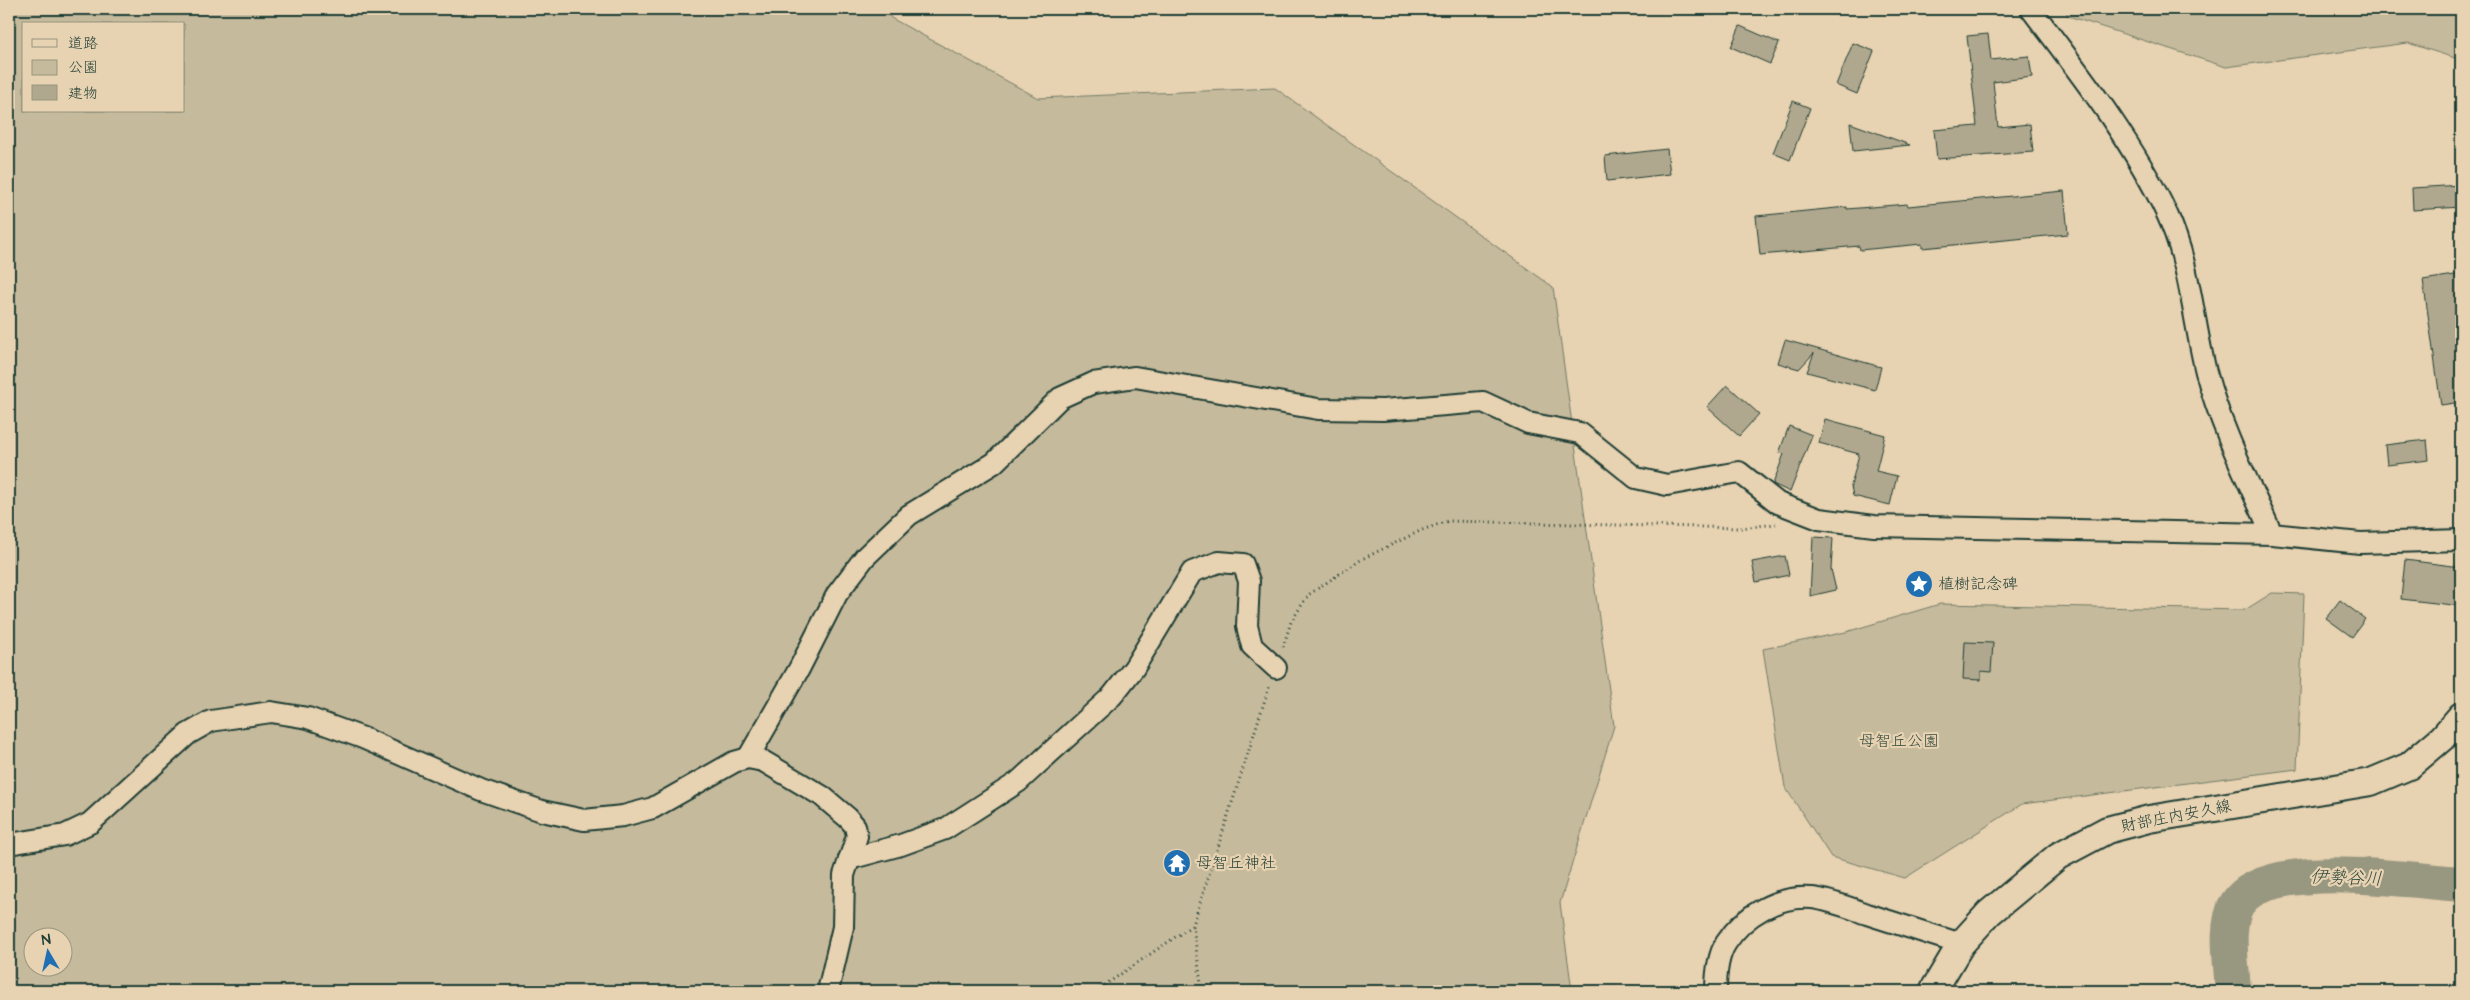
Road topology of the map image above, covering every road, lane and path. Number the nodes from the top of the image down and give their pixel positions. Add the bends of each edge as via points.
1 (2031, 9) edge
2 (1780, 524) dead end
3 (2272, 534) junction
4 (2461, 540) edge
5 (1276, 668) junction
6 (2461, 716) edge
7 (748, 758) junction
8 (9, 844) edge
9 (849, 859) junction
10 (1193, 925) junction
11 (1961, 944) junction
12 (828, 991) edge
13 (1096, 991) edge
14 (1202, 991) edge
15 (1716, 991) edge
16 (1933, 991) edge

1 - 3 street via 2103,105 2168,215 2182,259 2206,373 2229,438
2 - 5 path via 1740,528 1448,521 1362,559 1308,595 1291,622
3 - 4 street via 2360,543
3 - 7 street via 1895,527 1819,519 1778,503 1739,472 1667,485 1636,478 1580,433 1528,423 1483,402 1384,410 1318,409 1135,377 1093,383 1060,398 994,463 909,516 865,557 837,594
5 - 9 street via 1252,646 1247,626 1249,581 1243,564 1220,562 1192,572 1134,668 1112,696 1018,782 945,829
5 - 10 path
6 - 11 main road, 財部庄内安久線 via 2442,738 2408,766 2371,782 2158,818 2107,830 2051,861 1988,913
7 - 8 street via 734,762 653,808 623,816 584,820 542,812 481,790 363,738 308,718 271,712 211,721 188,734 90,823 65,835
7 - 9 street via 763,761 822,796 848,818 855,826 857,836
9 - 12 street via 844,875 843,927
10 - 13 path
10 - 14 path
11 - 15 street via 1812,898 1790,900 1766,905 1744,922 1725,944 1716,971
11 - 16 main road, 財部庄内安久線

